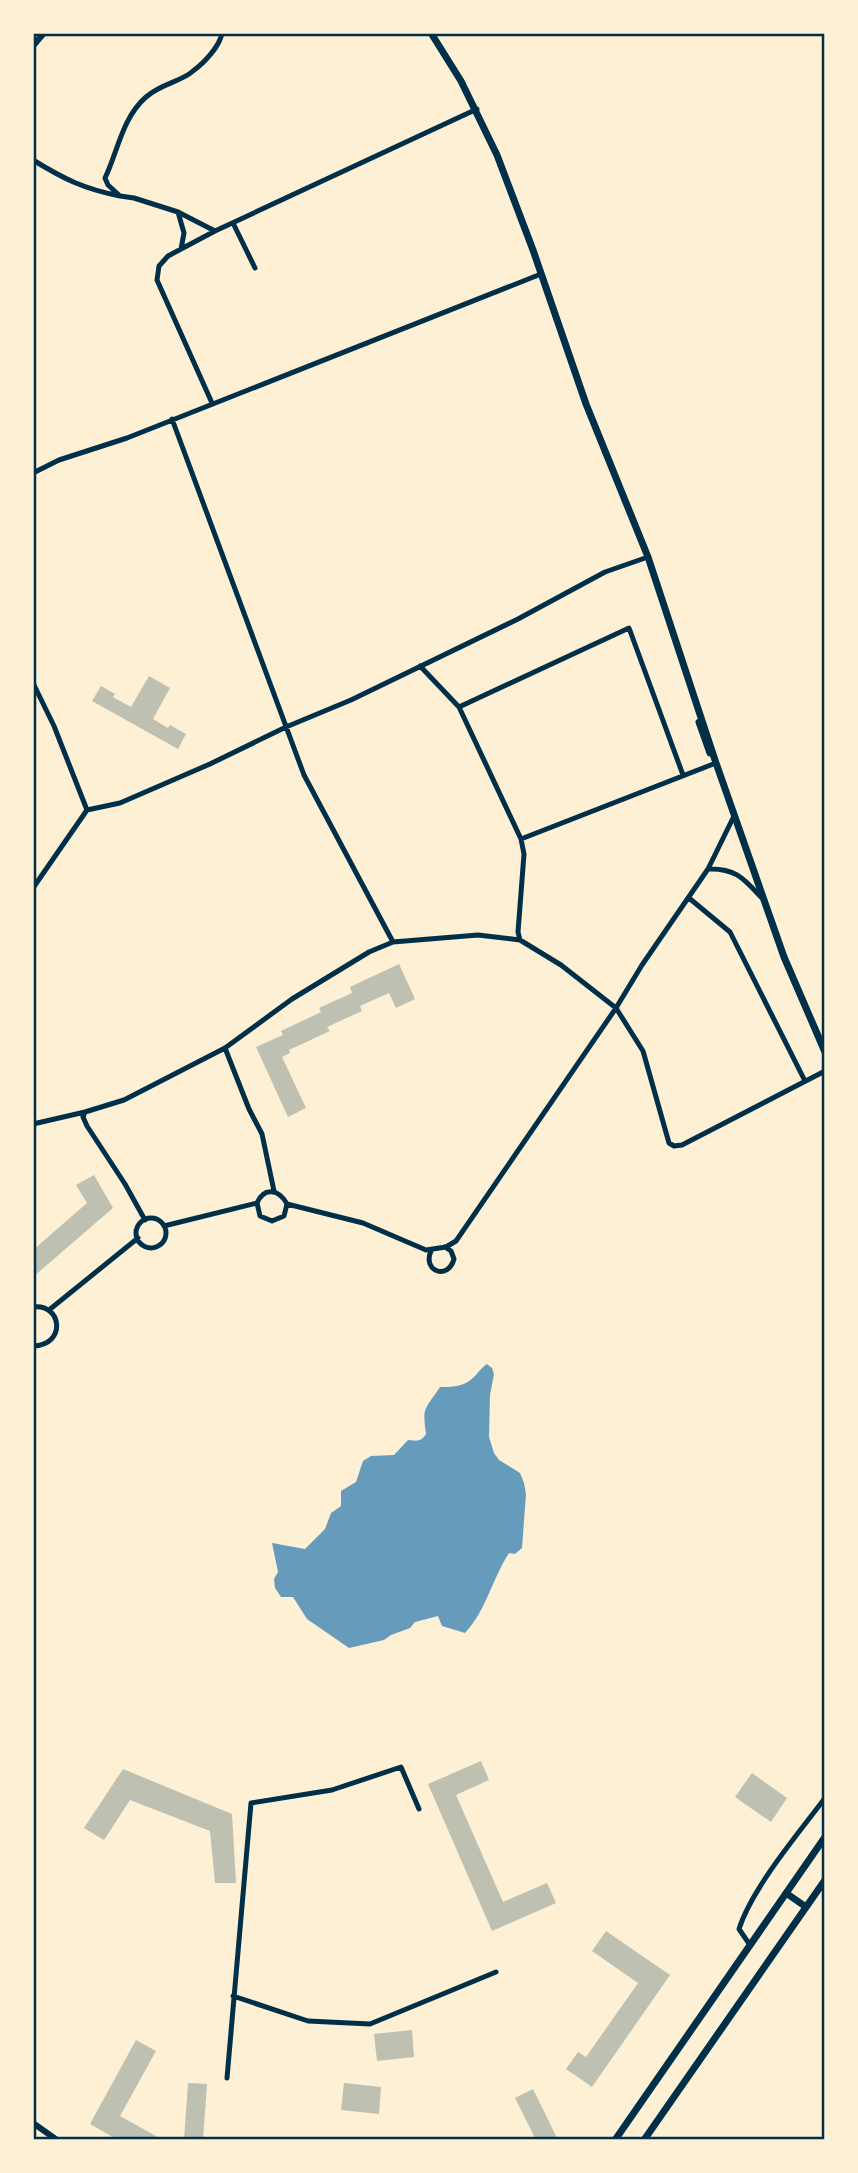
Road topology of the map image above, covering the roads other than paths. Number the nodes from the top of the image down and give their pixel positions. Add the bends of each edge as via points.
1 (44, 33) edge
2 (222, 33) edge
3 (431, 33) edge
4 (33, 46) edge
5 (477, 109) junction
6 (33, 160) edge
7 (120, 196) junction
8 (178, 212) junction
9 (233, 223) junction
10 (215, 231) junction
11 (181, 249) junction
12 (256, 268) dead end
13 (541, 274) junction
14 (212, 403) junction
15 (172, 419) junction
16 (33, 473) edge
17 (648, 557) junction
18 (421, 666) junction
19 (33, 683) edge
20 (458, 707) junction
21 (286, 727) junction
22 (716, 763) junction
23 (683, 775) junction
24 (87, 810) junction
25 (734, 816) junction
26 (521, 839) junction
27 (709, 869) junction
28 (33, 888) edge
29 (689, 898) junction
30 (762, 898) junction
31 (520, 940) junction
32 (393, 942) junction
33 (616, 1008) junction
34 (225, 1048) junction
35 (825, 1052) edge
36 (825, 1071) edge
37 (805, 1081) junction
38 (85, 1112) junction
39 (33, 1124) edge
40 (274, 1191) junction
41 (257, 1203) junction
42 (287, 1204) junction
43 (145, 1220) junction
44 (164, 1226) junction
45 (138, 1238) junction
46 (445, 1247) junction
47 (431, 1251) junction
48 (34, 1307) edge
49 (49, 1310) junction
50 (33, 1346) edge
51 (825, 1798) edge
52 (419, 1809) dead end
53 (825, 1837) edge
54 (774, 1852) dead end
55 (781, 1857) junction
56 (825, 1881) edge
57 (786, 1893) junction
58 (806, 1907) junction
59 (750, 1945) junction
60 (496, 1972) dead end
61 (233, 1996) junction
62 (227, 2078) dead end
63 (33, 2123) edge
64 (57, 2140) edge
65 (615, 2140) edge
66 (644, 2140) edge

1 - 4 street
2 - 7 street via 193,72 163,85 127,122 104,178
3 - 5 main road
5 - 9 street
5 - 13 main road
6 - 7 street via 89,190
7 - 8 street
8 - 10 street
8 - 11 street via 184,233
9 - 10 street
9 - 12 street
10 - 11 street
11 - 14 street via 159,266 157,280
13 - 14 street
13 - 17 main road via 586,404
14 - 15 street
15 - 16 street
15 - 21 street
17 - 18 street via 606,572
17 - 22 main road via 705,743
18 - 20 street
18 - 21 street
19 - 24 street
20 - 23 street via 629,628
20 - 26 street
21 - 24 street via 148,792
21 - 32 street via 304,775
22 - 23 street
22 - 25 main road
23 - 26 street
24 - 28 street
25 - 27 street
25 - 30 main road
26 - 31 street
27 - 29 street
27 - 30 street via 738,873
29 - 33 street
29 - 37 street via 730,932
30 - 35 main road
31 - 32 street via 478,934
31 - 33 street
32 - 34 street via 292,999
33 - 37 street via 643,1051 669,1143 674,1146
33 - 46 street via 457,1241
34 - 38 street via 124,1100
34 - 40 street via 262,1134
36 - 37 street
38 - 39 street
38 - 43 street via 87,1126
40 - 41 street via 260,1196
40 - 42 street via 283,1195
41 - 42 street via 260,1216 272,1221 284,1216
41 - 44 street
42 - 47 street via 363,1223
43 - 44 street via 158,1220
43 - 45 street via 137,1230
44 - 45 street via 165,1240 154,1248
45 - 49 street
46 - 47 street
46 - 47 street via 454,1259 444,1271 430,1266
48 - 49 street
49 - 50 street via 56,1318 53,1338 45,1345
51 - 55 street
52 - 61 street via 401,1767 331,1790 250,1803
53 - 57 main road
54 - 55 street
55 - 59 street via 743,1916 739,1929
56 - 58 main road
57 - 58 main road
57 - 59 main road
58 - 66 main road
59 - 65 main road
60 - 61 street via 370,2024 308,2021
61 - 62 street
63 - 64 street

